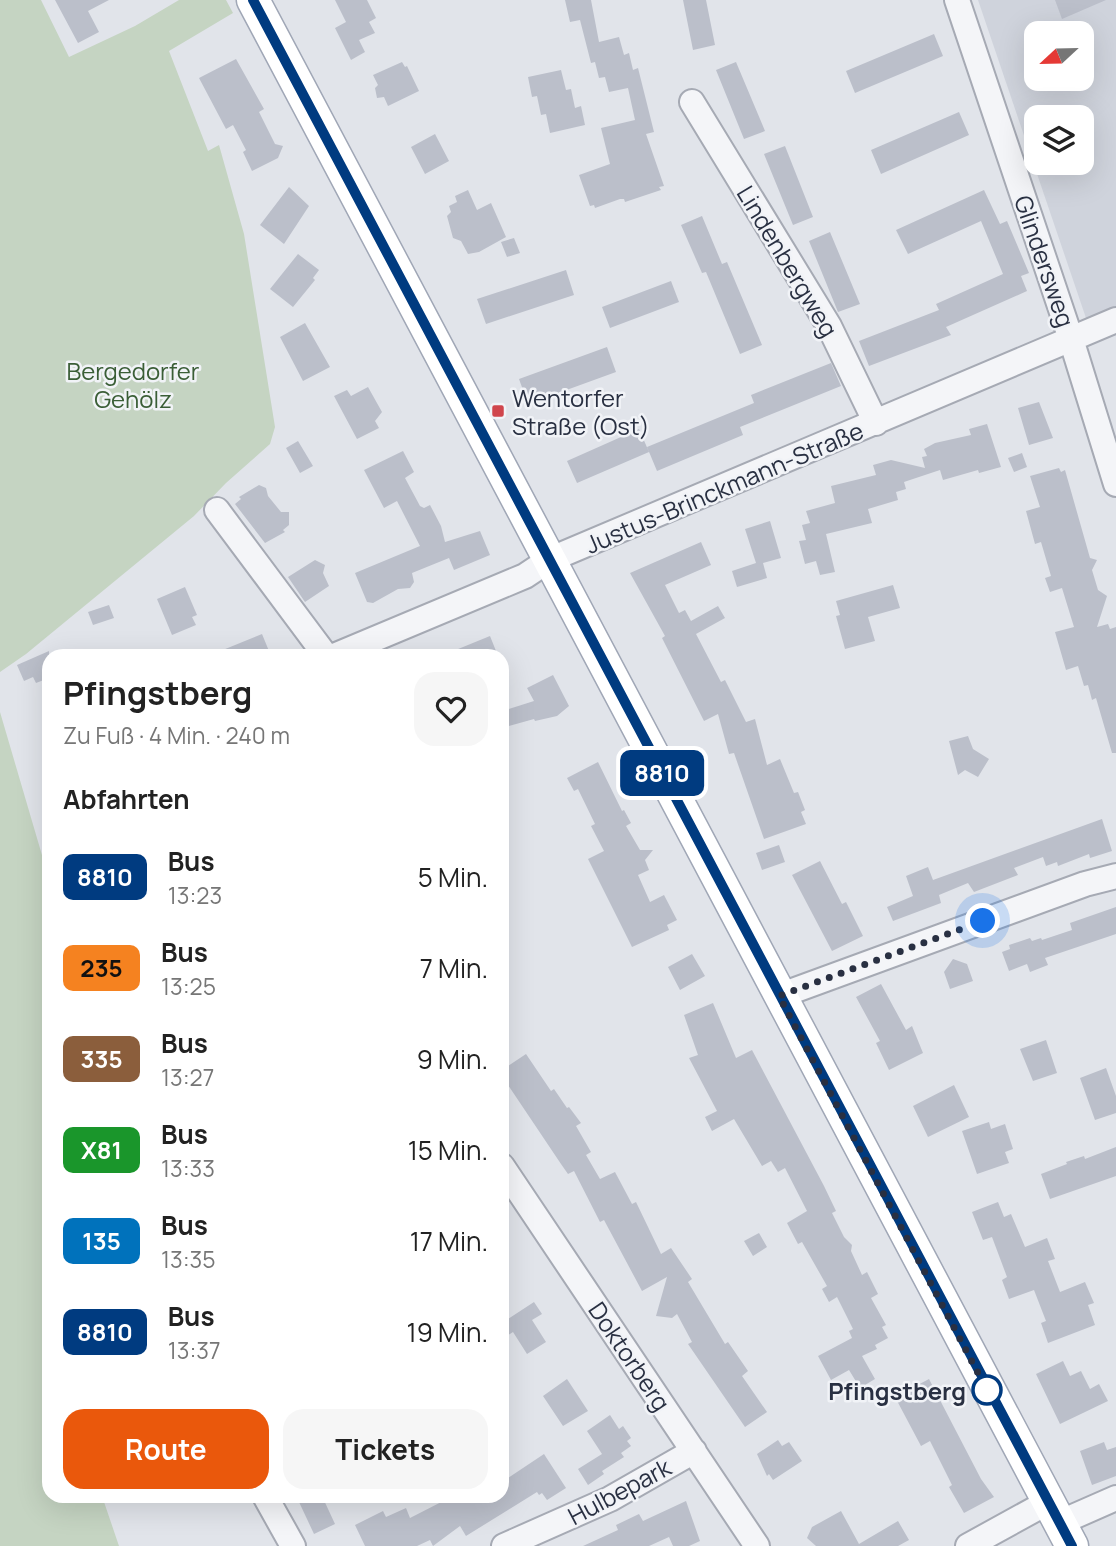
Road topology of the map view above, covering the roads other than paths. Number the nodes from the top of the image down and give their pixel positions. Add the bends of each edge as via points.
1 (253, 0) edge
2 (957, 0) edge
3 (692, 102) dead end
4 (1116, 320) edge
5 (1071, 339) junction
6 (876, 424) junction
7 (1116, 484) edge
8 (217, 510) dead end
9 (549, 560) junction
10 (321, 649) edge
11 (351, 649) edge
12 (1116, 876) edge
13 (779, 996) junction
14 (509, 1183) edge
15 (694, 1451) junction
16 (1116, 1498) edge
17 (269, 1503) edge
18 (1060, 1523) edge
19 (293, 1546) edge
20 (504, 1546) edge
21 (757, 1546) edge
22 (968, 1546) edge

1 - 9 main road
2 - 5 street, Glindersweg
3 - 6 street, Lindenbergweg via 829,326
4 - 5 street, Justus-Brinckmann-Straße
5 - 6 street, Justus-Brinckmann-Straße
5 - 7 street, Glindersweg
6 - 9 street, Justus-Brinckmann-Straße
8 - 10 street
9 - 11 street, Justus-Brinckmann-Straße via 524,576
9 - 13 main road
12 - 13 street
13 - 18 main road
14 - 15 street, Doktorberg
15 - 20 street, Hulbepark via 610,1499
15 - 21 street, Doktorberg
16 - 18 street
17 - 19 street
18 - 22 street

